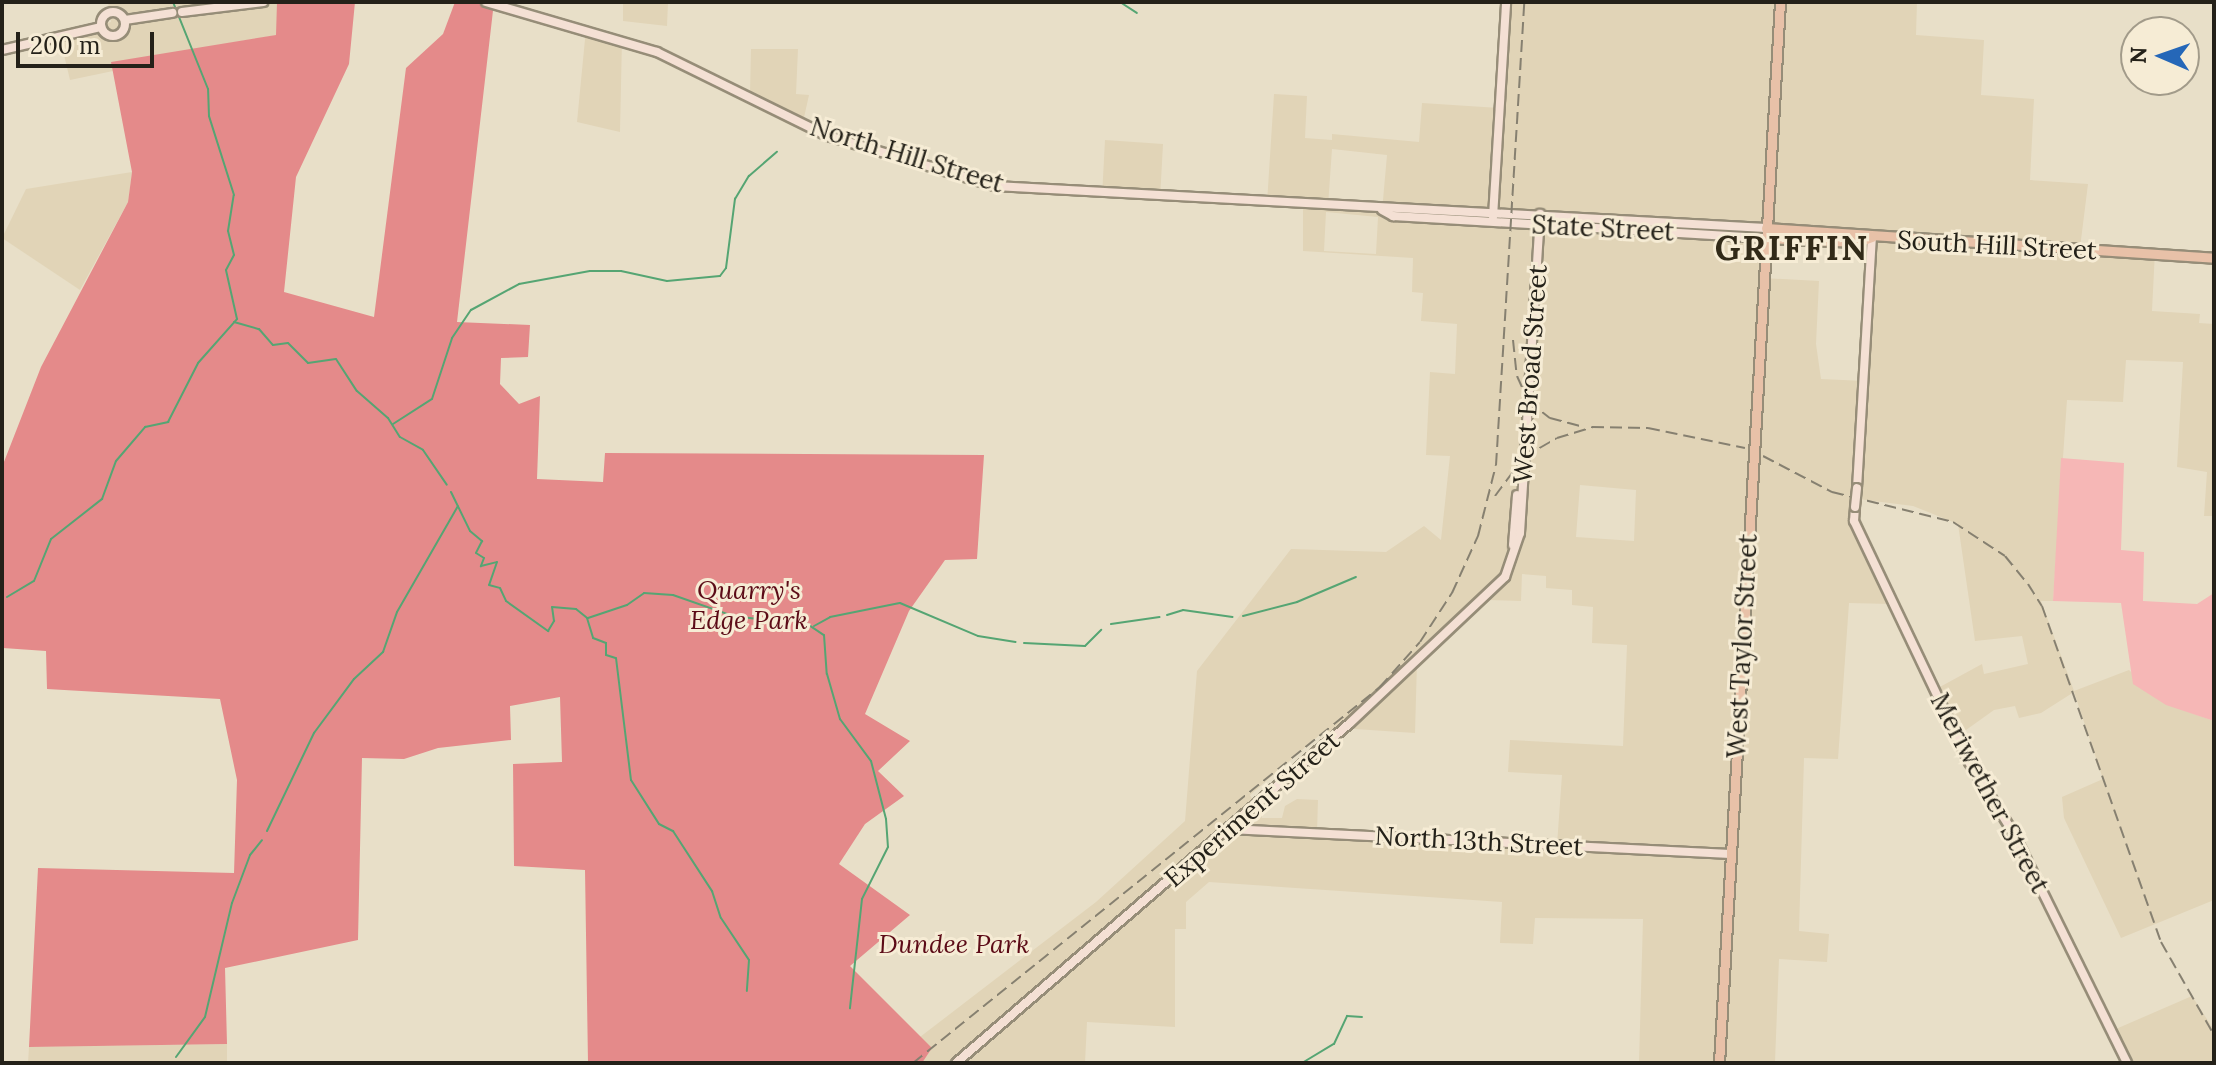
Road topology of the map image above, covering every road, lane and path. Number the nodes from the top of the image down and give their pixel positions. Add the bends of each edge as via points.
1 (263, 2) edge
2 (486, 2) edge
3 (1506, 2) edge
4 (1780, 2) edge
5 (125, 20) junction
6 (101, 27) junction
7 (2, 50) edge
8 (1382, 210) junction
9 (1494, 212) junction
10 (1540, 214) junction
11 (1493, 222) junction
12 (1540, 225) junction
13 (1766, 233) junction
14 (1872, 237) junction
15 (2214, 258) edge
16 (1524, 462) junction
17 (1520, 533) joint
18 (1512, 564) junction
19 (1228, 829) junction
20 (1731, 854) junction
21 (956, 1063) edge
22 (1719, 1063) edge
23 (2127, 1063) edge

1 - 5 street
2 - 8 street, North Hill Street via 670,56 828,136 995,186
3 - 9 street
4 - 13 main road, West Taylor Street
5 - 6 street via 111,11
5 - 6 street via 118,36
6 - 7 street
8 - 9 street, North Hill Street via 1394,206
8 - 11 street, State Street via 1393,216
9 - 10 street, South Hill Street
9 - 11 street
10 - 12 street, West Broad Street
10 - 13 street, South Hill Street
11 - 12 street, State Street
12 - 13 street, State Street
12 - 16 street, West Broad Street
13 - 14 main road, South Hill Street
13 - 20 main road, West Taylor Street
14 - 15 main road, South Hill Street
14 - 23 street, Meriwether Street, bridge via 1854,521 1969,762 2014,834
16 - 17 street, West Broad Street
16 - 18 street
17 - 18 street, Experiment Street
18 - 19 street, Experiment Street via 1469,614
19 - 20 street, North 13th Street
19 - 21 street, Experiment Street
20 - 22 main road, West Taylor Street

